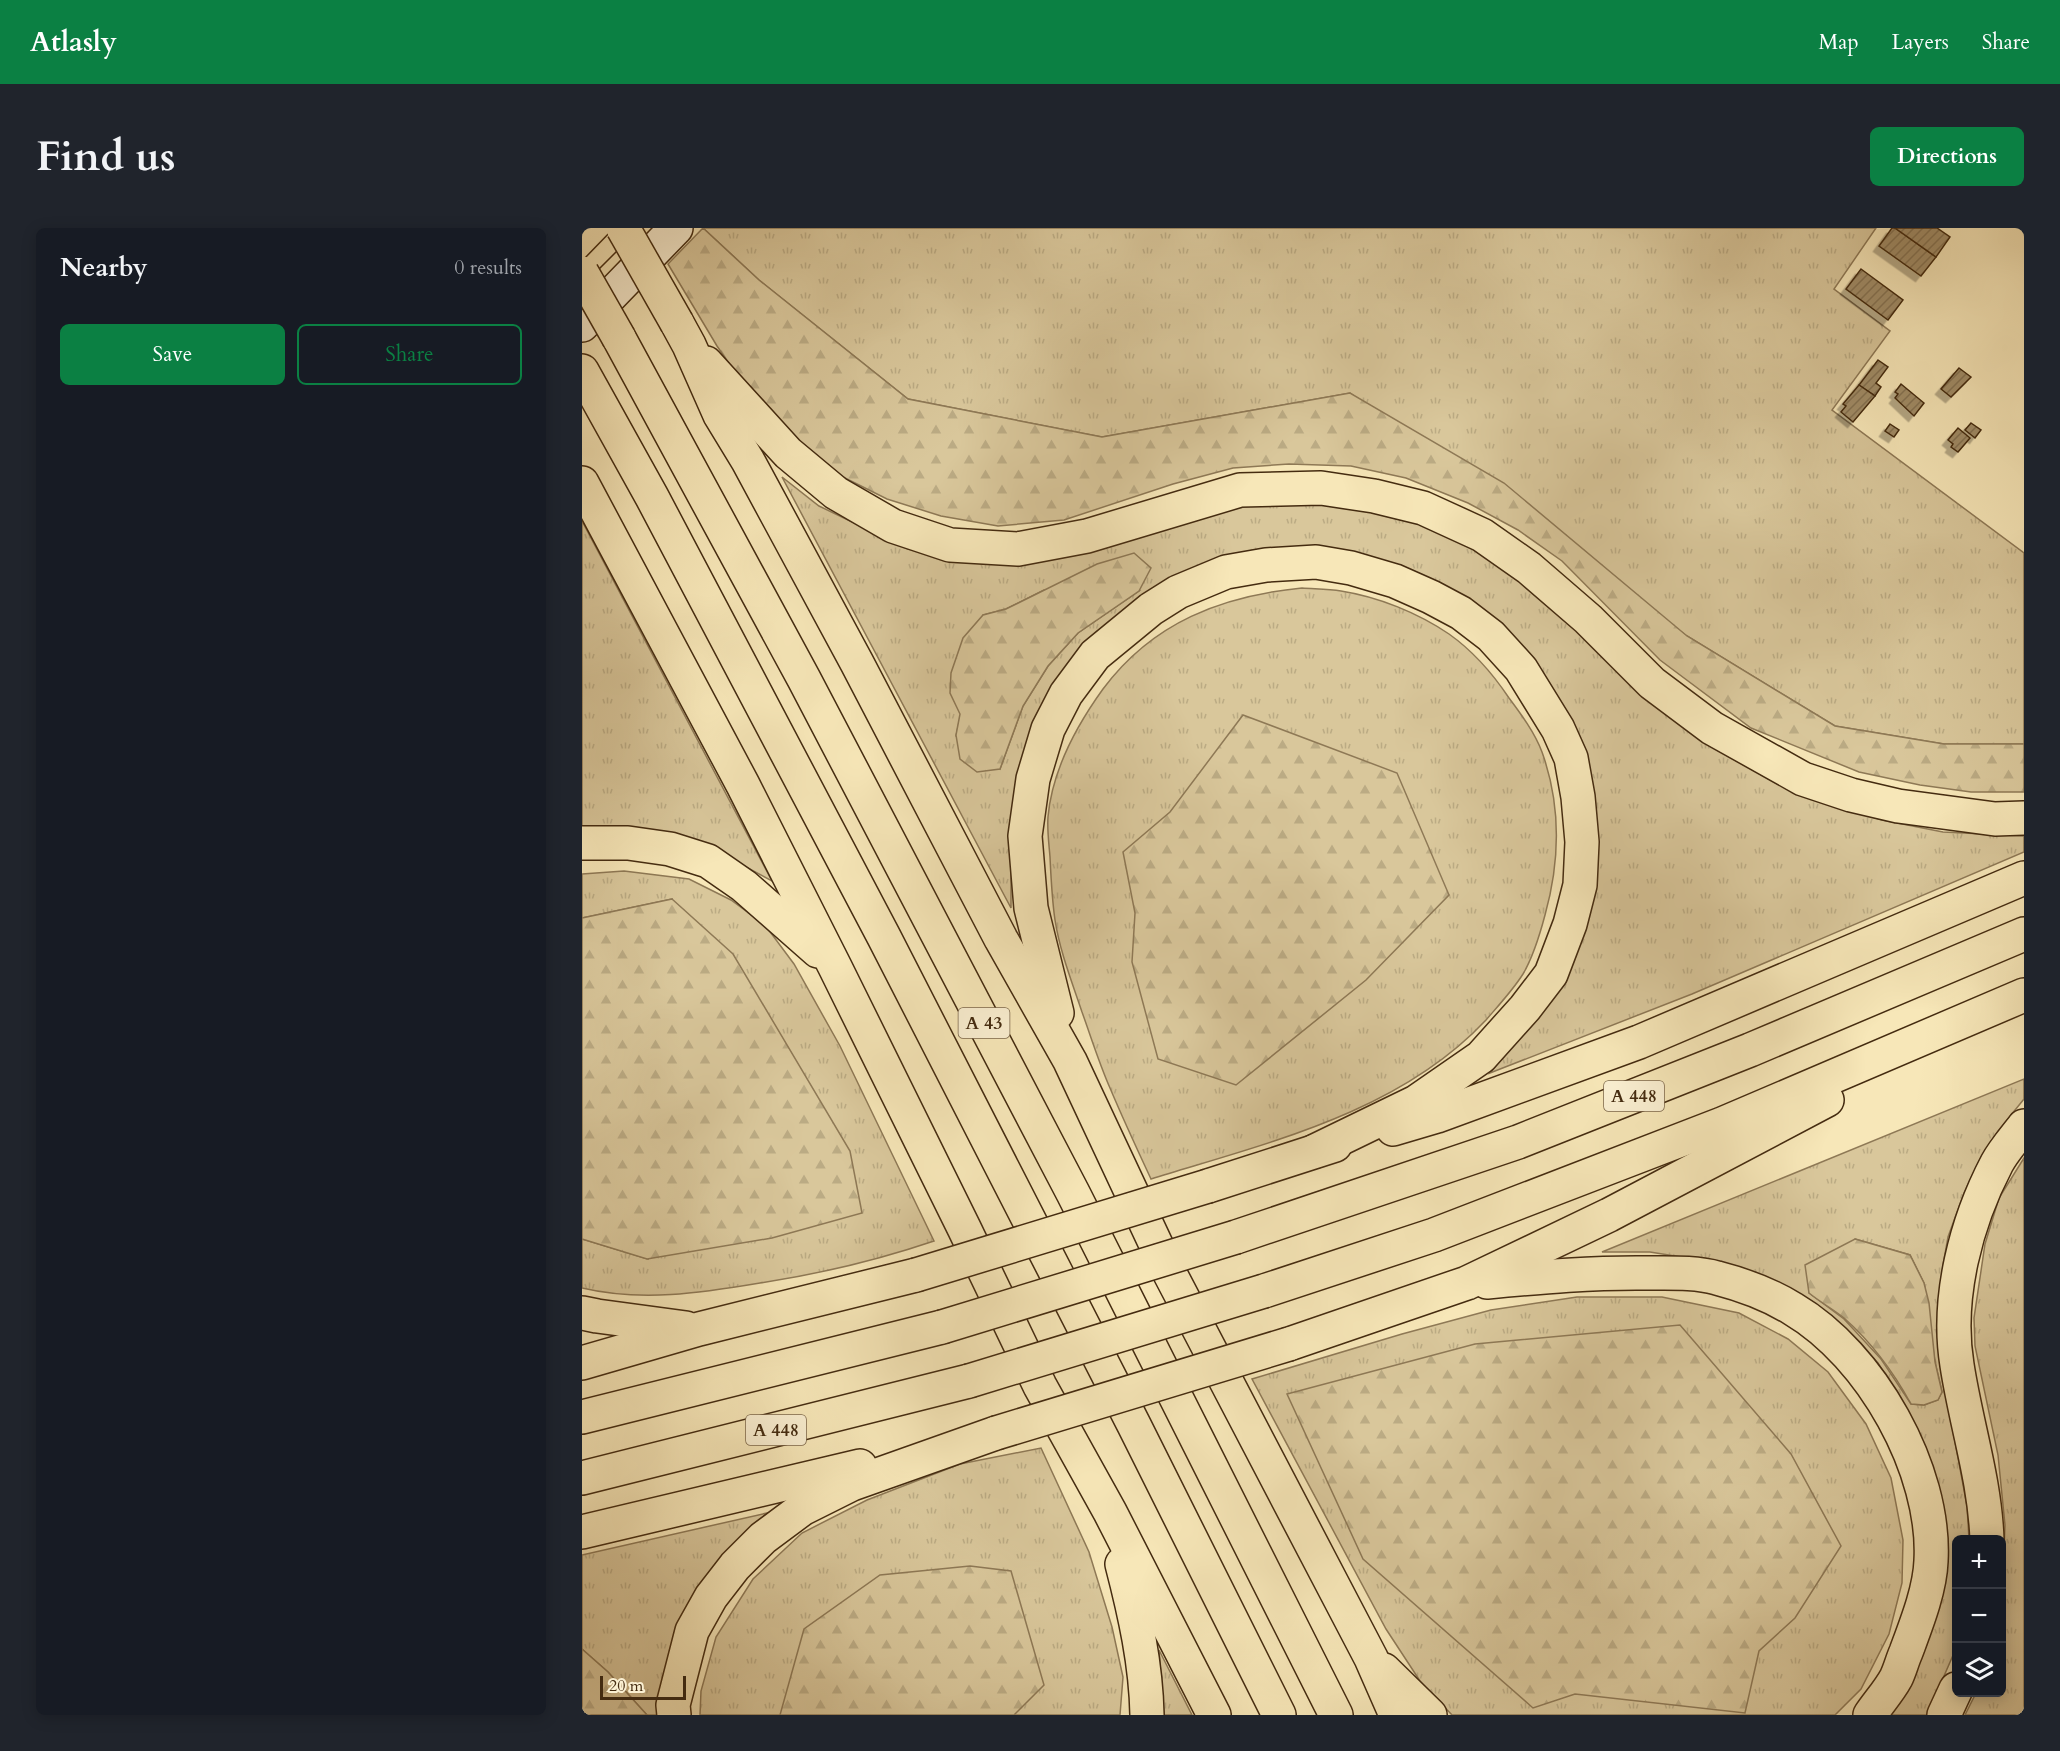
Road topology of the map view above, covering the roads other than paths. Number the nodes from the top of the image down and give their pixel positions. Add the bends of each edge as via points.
1 (622, 228) edge
2 (676, 228) edge
3 (582, 273) edge
4 (582, 325) edge
5 (683, 334) junction
6 (583, 372) edge
7 (582, 483) edge
8 (2024, 818) edge
9 (582, 843) edge
10 (2024, 878) edge
11 (2024, 934) edge
12 (835, 967) junction
13 (2024, 996) edge
14 (1070, 1061) junction
15 (2024, 1126) edge
16 (1315, 1151) junction
17 (1467, 1284) junction
18 (582, 1313) edge
19 (699, 1329) junction
20 (582, 1363) edge
21 (582, 1417) edge
22 (996, 1433) junction
23 (582, 1478) edge
24 (1110, 1512) junction
25 (582, 1532) edge
26 (1987, 1535) edge
27 (1371, 1658) junction
28 (1952, 1697) edge
29 (674, 1715) edge
30 (1147, 1715) edge
31 (1214, 1715) edge
32 (1279, 1715) edge
33 (1336, 1715) edge
34 (1396, 1715) edge
35 (1430, 1715) edge
36 (1870, 1715) edge
37 (1944, 1715) edge

1 - 5 highway, bridge
2 - 4 main road
3 - 33 highway, A 43, bridge via 804,679 1067,1183
5 - 8 highway via 788,453 836,493 893,526 950,545 1018,549 1087,536 1240,490 1321,488 1423,508 1482,535 1529,568 1653,683 1712,728 1803,778 1898,806 1995,819
5 - 14 highway via 720,415
6 - 32 highway, A 43 via 884,937
7 - 12 highway
9 - 12 highway via 628,843 670,849 708,861 777,913
10 - 16 highway via 1639,1041 1437,1116
11 - 21 highway, A 448, bridge via 1750,1050 1518,1142 1236,1237 942,1327
12 - 24 highway via 1040,1386
13 - 17 highway via 1609,1215
13 - 23 highway, A 448, bridge via 1711,1128 1434,1235 969,1381
14 - 16 highway via 1031,908 1025,836 1033,779 1048,729 1066,694 1095,655 1151,609 1178,592 1226,572 1316,562 1395,581 1461,613 1491,636 1537,694 1571,758 1582,842 1580,885 1551,974 1481,1057 1416,1102
14 - 27 highway via 1166,1266
15 - 26 highway via 1998,1161 1976,1208 1962,1253 1954,1313 1956,1362 1978,1463
16 - 19 highway, bridge via 916,1275
17 - 22 highway, bridge via 1289,1344
17 - 36 highway via 1618,1272 1714,1277 1785,1304 1832,1338 1865,1376 1897,1424 1929,1513 1931,1562 1920,1616 1896,1677
18 - 19 highway
19 - 20 highway
22 - 25 highway
22 - 29 highway via 852,1484 802,1509 763,1538 711,1597 692,1631 673,1705
24 - 30 highway via 1134,1610 1147,1682
24 - 31 highway
27 - 34 highway
27 - 35 highway
28 - 37 highway

